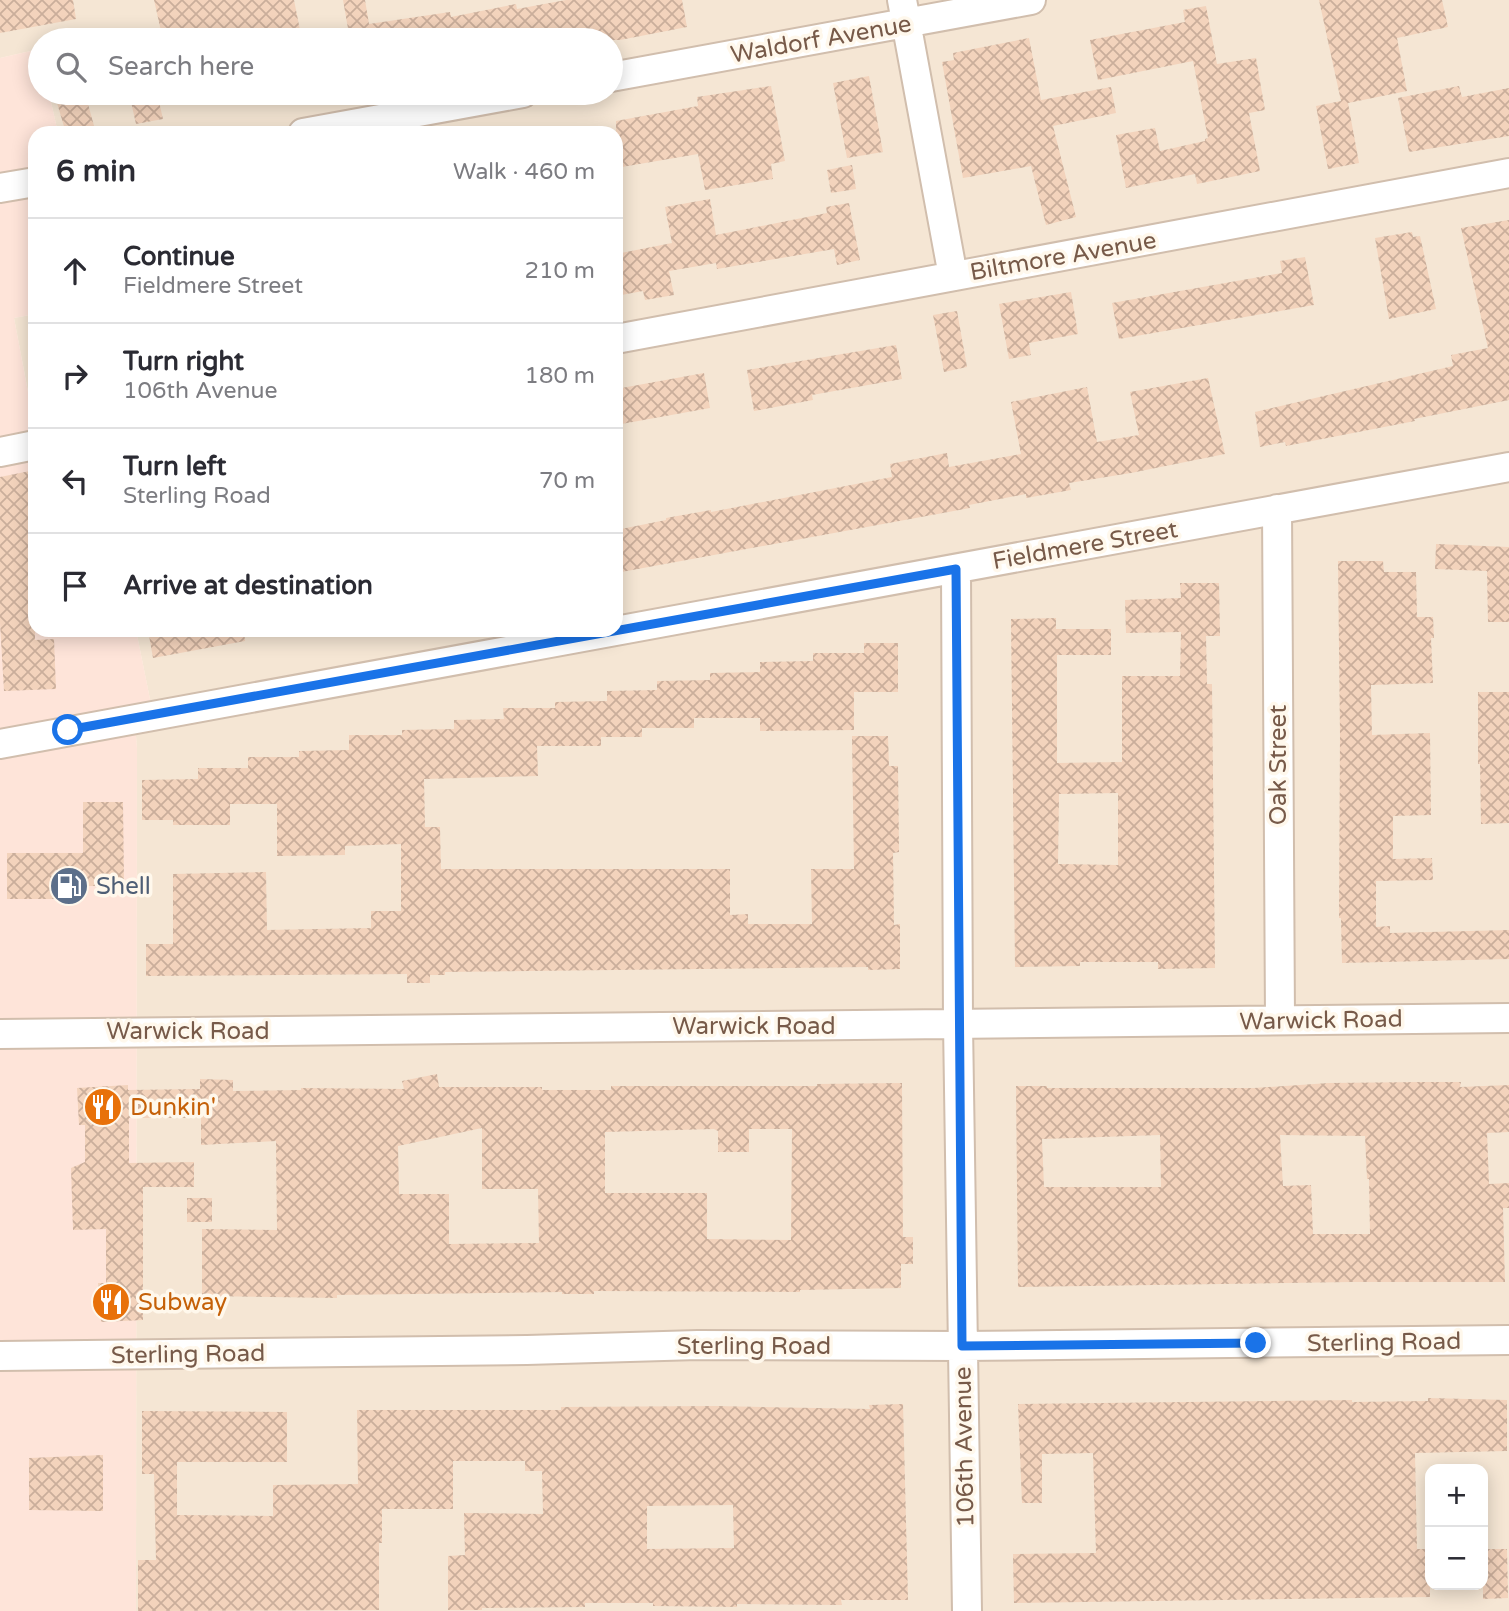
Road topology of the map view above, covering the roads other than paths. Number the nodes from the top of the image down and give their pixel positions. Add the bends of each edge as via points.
1 (1031, 0) edge
2 (904, 11) edge
3 (623, 74) edge
4 (457, 105) edge
5 (342, 126) edge
6 (1509, 173) edge
7 (28, 183) edge
8 (0, 188) edge
9 (953, 276) junction
10 (623, 338) edge
11 (28, 446) edge
12 (0, 452) edge
13 (1509, 467) edge
14 (1277, 509) junction
15 (956, 569) junction
16 (623, 630) edge
17 (585, 637) edge
18 (0, 744) edge
19 (1509, 1017) edge
20 (1280, 1020) junction
21 (958, 1024) junction
22 (0, 1034) edge
23 (1509, 1340) edge
24 (962, 1346) junction
25 (0, 1356) edge
26 (967, 1611) edge

1 - 2 street, Waldorf Avenue
2 - 3 street, Waldorf Avenue
2 - 9 street
4 - 5 street
6 - 9 street, Biltmore Avenue
7 - 8 street
9 - 10 street, Biltmore Avenue
11 - 12 street
13 - 14 street, Fieldmere Street
14 - 15 street, Fieldmere Street
14 - 20 street, Oak Street
15 - 16 street, Fieldmere Street
15 - 21 street, 106th Avenue
17 - 18 street, Fieldmere Street
19 - 20 street, Warwick Road
20 - 21 street, Warwick Road
21 - 22 street, Warwick Road
21 - 24 street, 106th Avenue
23 - 24 street, Sterling Road
24 - 25 street, Sterling Road via 698,1345
24 - 26 street, 106th Avenue

